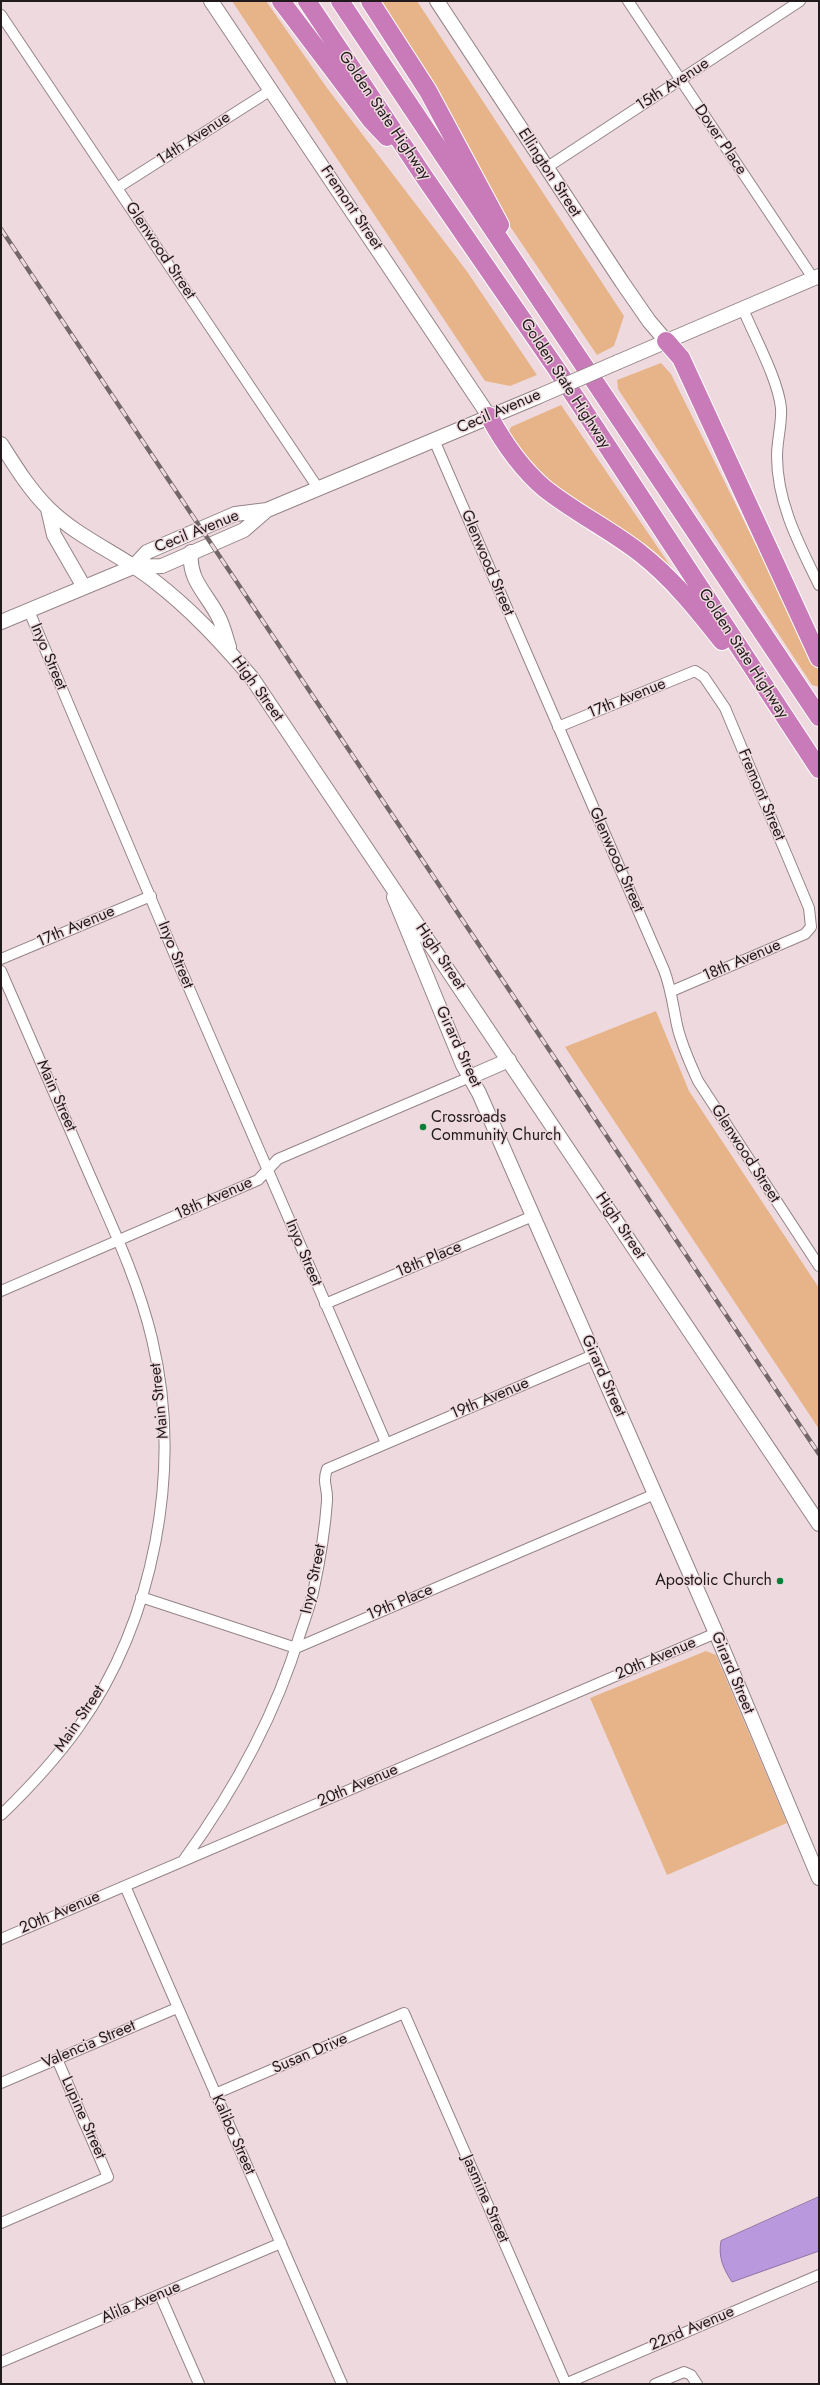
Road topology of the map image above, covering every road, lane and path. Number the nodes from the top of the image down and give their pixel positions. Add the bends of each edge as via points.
1 (211, 1) edge
2 (281, 1) edge
3 (307, 1) edge
4 (340, 1) edge
5 (370, 1) edge
6 (438, 1) edge
7 (628, 1) edge
8 (800, 1) edge
9 (1, 15) edge
10 (680, 80) junction
11 (270, 90) junction
12 (546, 168) junction
13 (425, 178) junction
14 (117, 188) junction
15 (816, 277) edge
16 (528, 281) junction
17 (743, 309) junction
18 (666, 341) junction
19 (489, 416) junction
20 (434, 440) junction
21 (1, 444) edge
22 (318, 488) junction
23 (48, 509) junction
24 (267, 510) junction
25 (191, 552) junction
26 (133, 567) junction
27 (819, 585) edge
28 (84, 588) junction
29 (29, 611) junction
30 (1, 622) edge
31 (231, 653) junction
32 (819, 658) edge
33 (695, 671) joint
34 (819, 717) edge
35 (789, 725) junction
36 (558, 727) junction
37 (819, 770) edge
38 (386, 876) junction
39 (151, 896) junction
40 (811, 927) joint
41 (1, 959) edge
42 (1, 971) edge
43 (672, 991) junction
44 (509, 1060) junction
45 (470, 1077) junction
46 (268, 1169) junction
47 (533, 1216) junction
48 (119, 1241) junction
49 (819, 1266) edge
50 (1, 1291) edge
51 (325, 1304) junction
52 (593, 1355) junction
53 (386, 1444) junction
54 (655, 1494) junction
55 (819, 1524) edge
56 (141, 1597) junction
57 (716, 1633) junction
58 (296, 1648) junction
59 (1, 1815) edge
60 (183, 1861) junction
61 (819, 1878) edge
62 (125, 1886) junction
63 (1, 1939) edge
64 (177, 2008) junction
65 (404, 2014) joint
66 (57, 2059) junction
67 (1, 2083) edge
68 (215, 2094) junction
69 (1, 2223) edge
70 (281, 2243) junction
71 (819, 2275) edge
72 (160, 2295) junction
73 (1, 2362) edge
74 (198, 2384) edge
75 (342, 2384) edge
76 (565, 2384) edge
77 (655, 2384) edge
78 (697, 2384) edge

1 - 11 main road, Fremont Street
2 - 13 highway via 371,120
3 - 13 highway, Golden State Highway
4 - 16 highway, Golden State Highway
5 - 16 highway via 431,98 489,202
6 - 12 main road, Ellington Street
7 - 10 street, Dover Place
8 - 10 street, 15th Avenue
9 - 14 street, Glenwood Street
10 - 12 street, 15th Avenue
10 - 15 street, Dover Place
11 - 14 street, 14th Avenue
11 - 19 main road, Fremont Street
12 - 18 main road, Ellington Street via 649,322
13 - 35 highway, Golden State Highway via 558,371
14 - 22 street, Glenwood Street
15 - 17 main road, Cecil Avenue
16 - 34 highway, Golden State Highway
17 - 18 main road, Cecil Avenue
17 - 27 street via 771,374 781,407 777,456 780,485 791,526
18 - 19 main road, Cecil Avenue, bridge
18 - 32 highway via 684,364
19 - 20 main road, Cecil Avenue
19 - 35 highway via 511,451 544,488 639,552 682,591
20 - 22 main road, Cecil Avenue
20 - 36 street, Glenwood Street
21 - 23 main road, High Street via 29,487
22 - 24 main road, Cecil Avenue
23 - 26 main road, High Street
23 - 28 main road via 54,535
24 - 25 main road, Cecil Avenue via 244,530
24 - 26 main road, Cecil Avenue via 235,514 147,552
25 - 26 main road, Cecil Avenue via 162,566
25 - 31 main road via 190,567 199,587 220,619
26 - 28 main road, Cecil Avenue
26 - 31 main road, High Street via 152,578 186,607
28 - 29 main road, Cecil Avenue
29 - 30 main road, Cecil Avenue
29 - 39 street, Inyo Street
31 - 38 main road, High Street via 252,678
33 - 36 street, 17th Avenue
33 - 40 street, Fremont Street via 704,677 725,708 809,908
35 - 37 highway, Golden State Highway
36 - 43 street, Glenwood Street
38 - 44 main road, High Street
38 - 45 main road, Girard Street via 407,934
39 - 41 street, 17th Avenue
39 - 46 street, Inyo Street
40 - 43 street, 18th Avenue via 805,934
42 - 48 street, Main Street
43 - 49 street, Glenwood Street via 677,1025 698,1081
44 - 45 main road, 18th Avenue
44 - 55 main road, High Street
45 - 46 street, 18th Avenue via 278,1159
45 - 47 main road, Girard Street
46 - 48 street, 18th Avenue via 258,1180
46 - 51 street, Inyo Street
47 - 51 street, 18th Place
47 - 52 main road, Girard Street
48 - 50 street, 18th Avenue
48 - 56 street, Main Street via 138,1290 152,1340 161,1390 164,1446 162,1499 154,1548
51 - 53 street, Inyo Street
52 - 53 street, 19th Avenue
52 - 54 main road, Girard Street
53 - 58 street, Inyo Street via 327,1469 324,1480 327,1499 314,1589
54 - 57 main road, Girard Street
54 - 58 street, 19th Place
56 - 58 street
56 - 59 street, Main Street via 124,1644 78,1727 49,1765
57 - 60 street, 20th Avenue
57 - 61 main road, Girard Street
58 - 60 street, Inyo Street via 280,1694 241,1775 212,1822
60 - 62 street, 20th Avenue
62 - 63 street, 20th Avenue
62 - 64 street, Kalibo Street
64 - 66 street, Valencia Street
64 - 68 street, Kalibo Street
65 - 68 street, Susan Drive
65 - 76 street, Jasmine Street
66 - 67 street, Valencia Street
66 - 69 street, Lupine Street via 108,2177
68 - 70 street, Kalibo Street
70 - 72 street, Alila Avenue
70 - 75 street, Kalibo Street
71 - 76 street, 22nd Avenue
72 - 73 street, Alila Avenue
72 - 74 street
77 - 78 street via 684,2372 691,2375

